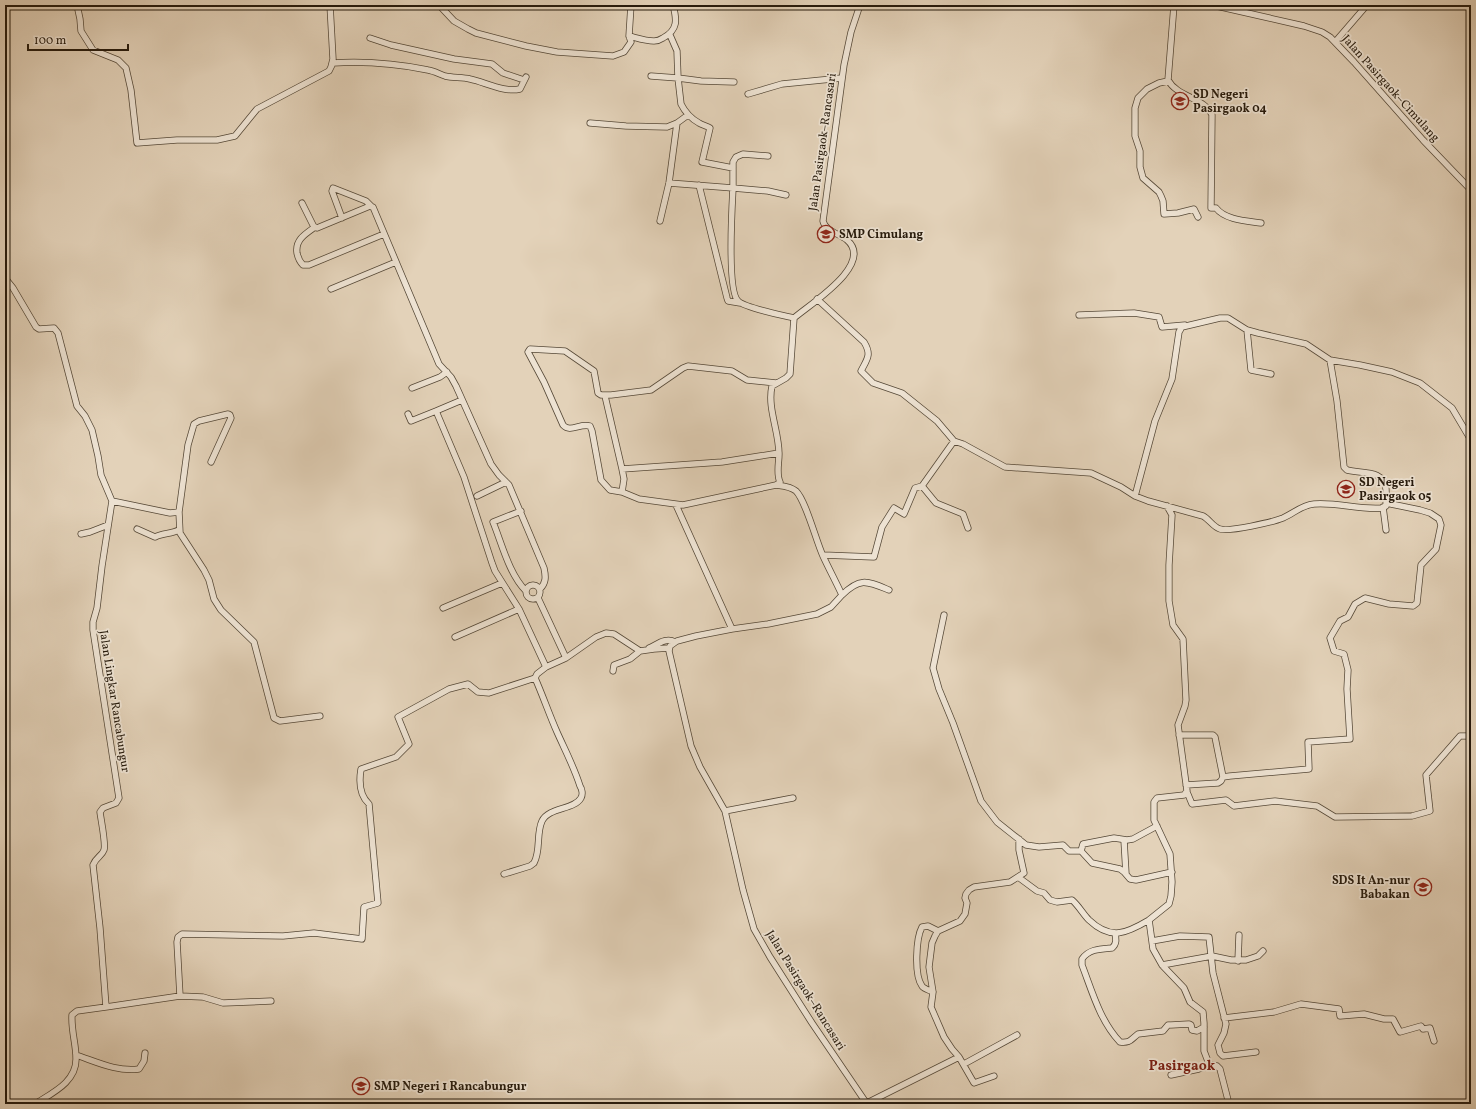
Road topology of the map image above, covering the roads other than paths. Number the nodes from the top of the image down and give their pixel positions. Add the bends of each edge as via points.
1 (77, 5) edge
2 (330, 5) edge
3 (439, 5) edge
4 (631, 5) edge
5 (673, 5) edge
6 (860, 5) edge
7 (873, 5) edge
8 (1174, 5) edge
9 (1212, 5) edge
10 (1367, 5) edge
11 (670, 35) junction
12 (629, 36) junction
13 (370, 38) dead end
14 (1335, 42) junction
15 (331, 67) junction
16 (651, 76) dead end
17 (678, 78) junction
18 (842, 78) junction
19 (1168, 81) junction
20 (734, 82) dead end
21 (748, 94) dead end
22 (688, 115) junction
23 (590, 123) dead end
24 (677, 123) junction
25 (768, 156) dead end
26 (733, 168) junction
27 (669, 183) junction
28 (699, 185) junction
29 (733, 188) junction
30 (1471, 190) edge
31 (786, 195) dead end
32 (302, 204) dead end
33 (372, 207) junction
34 (1198, 217) dead end
35 (342, 218) junction
36 (660, 221) dead end
37 (1261, 223) dead end
38 (315, 227) junction
39 (384, 234) junction
40 (396, 262) junction
41 (5, 278) edge
42 (331, 289) dead end
43 (817, 299) junction
44 (740, 302) junction
45 (1079, 315) dead end
46 (794, 318) junction
47 (1189, 324) junction
48 (1247, 330) junction
49 (1330, 360) junction
50 (447, 372) junction
51 (1271, 374) dead end
52 (776, 383) junction
53 (412, 388) dead end
54 (605, 396) junction
55 (462, 400) junction
56 (436, 412) junction
57 (408, 414) dead end
58 (1471, 440) edge
59 (954, 441) junction
60 (779, 453) junction
61 (211, 462) dead end
62 (622, 469) junction
63 (506, 482) junction
64 (776, 485) junction
65 (922, 486) junction
66 (622, 492) junction
67 (477, 496) dead end
68 (1136, 496) junction
69 (112, 501) junction
70 (676, 505) junction
71 (1385, 505) junction
72 (1167, 506) junction
73 (521, 511) junction
74 (179, 512) junction
75 (108, 525) junction
76 (968, 528) dead end
77 (137, 529) dead end
78 (179, 530) junction
79 (1386, 530) dead end
80 (81, 534) dead end
81 (823, 555) junction
82 (502, 583) junction
83 (540, 589) junction
84 (889, 590) dead end
85 (526, 591) junction
86 (842, 595) junction
87 (538, 598) junction
88 (443, 608) dead end
89 (519, 609) junction
90 (944, 615) dead end
91 (732, 629) junction
92 (455, 637) dead end
93 (675, 642) junction
94 (669, 648) junction
95 (643, 651) junction
96 (566, 658) junction
97 (546, 667) junction
98 (613, 672) dead end
99 (535, 678) junction
100 (320, 716) dead end
101 (1179, 735) junction
102 (1471, 736) edge
103 (1223, 778) junction
104 (1186, 785) junction
105 (1187, 792) junction
106 (793, 798) dead end
107 (725, 811) junction
108 (1157, 826) junction
109 (1018, 839) junction
110 (1124, 840) junction
111 (1081, 851) junction
112 (1172, 872) junction
113 (504, 874) dead end
114 (1126, 874) junction
115 (1018, 877) junction
116 (1149, 920) junction
117 (938, 932) junction
118 (1115, 933) junction
119 (1239, 935) dead end
120 (1152, 941) junction
121 (1263, 950) dead end
122 (1212, 956) junction
123 (1238, 961) junction
124 (1162, 965) junction
125 (933, 992) junction
126 (180, 996) junction
127 (271, 1001) dead end
128 (106, 1007) junction
129 (1224, 1018) junction
130 (1204, 1027) junction
131 (1017, 1035) dead end
132 (1434, 1041) dead end
133 (1256, 1052) dead end
134 (145, 1053) dead end
135 (76, 1055) junction
136 (959, 1057) junction
137 (964, 1064) junction
138 (1211, 1065) junction
139 (1171, 1075) dead end
140 (994, 1076) dead end
141 (35, 1104) edge
142 (867, 1104) edge
143 (1229, 1104) edge

1 - 15 street via 81,31 93,50 118,60 126,68 137,143 217,140 235,136 257,109 322,75
2 - 15 street via 333,59
3 - 12 street via 454,21 476,33 557,52 613,56 626,50 631,42
4 - 12 street
5 - 11 street via 675,20
6 - 7 street
6 - 18 street, Jalan Pasirgaok–Rancasari via 849,40
8 - 19 street
9 - 14 street, Jalan Pasirgaok–Cimulang via 1304,26 1322,32
10 - 14 street
11 - 12 street via 654,41
11 - 17 street via 677,51
13 - 15 street via 454,59 492,64 503,73 525,79 520,88 507,89 400,65 348,62 333,63
14 - 30 street, Jalan Pasirgaok–Cimulang
16 - 17 street
17 - 20 street
17 - 22 street via 681,104
18 - 21 street via 782,84
18 - 43 street, Jalan Pasirgaok–Rancasari via 823,221 826,227 850,243 854,255 846,272
19 - 34 street via 1153,85 1138,98 1135,108 1135,136 1140,151 1140,167 1143,178 1159,192 1164,201 1164,214 1194,209
19 - 37 street via 1177,90 1207,107 1212,115 1211,208 1238,219
22 - 24 street
22 - 26 street via 710,128 702,163
23 - 24 street via 662,128
24 - 27 street
25 - 26 street via 740,155 734,160
26 - 29 street
27 - 28 street
27 - 36 street
28 - 29 street
28 - 44 street via 726,298 728,301
29 - 31 street
29 - 44 street via 732,265 734,294
32 - 38 street
33 - 35 street
33 - 35 street via 366,201 333,188
33 - 39 street
35 - 38 street
38 - 39 street via 297,244 298,257 304,266
39 - 40 street
40 - 42 street
40 - 50 street via 440,364
41 - 69 street via 36,327 54,328 58,333 77,406 92,430 101,475
43 - 46 street, Jalan Pasirgaok–Rancasari
43 - 59 street via 864,342 869,350 861,371 873,383 902,393 937,421
44 - 46 street
45 - 47 street via 1134,313 1159,317 1162,327
46 - 52 street via 790,374
47 - 48 street via 1225,318
47 - 68 street via 1182,326 1179,332 1172,379 1155,421
48 - 49 street via 1306,344
48 - 51 street via 1251,370
49 - 58 street via 1392,372 1420,383 1452,408
49 - 71 street via 1344,467 1347,470 1381,477 1385,485
50 - 53 street
50 - 55 street
52 - 54 street via 747,380 732,371 688,366 651,390
52 - 60 street via 772,388 770,401
54 - 62 street
54 - 66 street via 599,394 594,371 566,351 532,348 529,350 563,425 570,429 582,425 590,426 601,480 610,490
55 - 56 street
55 - 63 street via 494,470
56 - 57 street via 411,421
56 - 82 street via 464,476 492,563
59 - 65 street
59 - 68 street via 1005,467 1091,473
60 - 62 street via 722,462
60 - 64 street via 780,482
61 - 74 street via 231,418 228,414 194,424 186,458
62 - 66 street
63 - 67 street
63 - 73 street
64 - 70 street
64 - 81 street via 787,486 798,494
65 - 76 street via 936,503 963,514
65 - 81 street via 915,488 904,514 894,508 882,527 874,557
66 - 70 street via 639,499
68 - 72 street
69 - 74 street via 170,513
69 - 75 street, Jalan Lingkar Rancabungur
70 - 91 street
71 - 72 street via 1380,508 1314,504 1279,519 1224,529 1218,528 1203,516
71 - 79 street
71 - 103 street via 1430,513 1439,519 1441,525 1436,550 1421,565 1417,603 1413,606 1389,604 1365,598 1355,604 1348,617 1340,621 1330,638 1334,651 1344,654 1348,670 1350,739 1308,742 1309,769
72 - 101 street via 1172,516 1169,601 1172,625 1182,638 1186,700 1178,723
73 - 83 street via 546,575 545,585
73 - 85 street via 493,522 513,572
74 - 78 street
75 - 80 street
75 - 128 street, Jalan Lingkar Rancabungur via 93,622 119,798 116,803 102,808 100,812 105,849 93,864
77 - 78 street via 155,537
78 - 100 street via 204,570 221,610 253,640 274,718 280,721
81 - 86 street
82 - 88 street
82 - 89 street
83 - 85 street via 537,585 532,585
83 - 87 street
84 - 86 street via 866,582 855,584
85 - 87 street via 531,599
86 - 91 street via 831,607 817,614
87 - 96 street
89 - 92 street
89 - 97 street
90 - 109 street via 933,668 938,689 981,801 998,822
91 - 93 street
93 - 94 street
93 - 95 street via 666,640
94 - 95 street
94 - 107 street, Jalan Pasirgaok–Rancasari via 691,746
95 - 96 street via 614,634 606,633
95 - 98 street via 613,666
96 - 97 street
97 - 99 street
99 - 113 street via 574,768 582,795 579,800 551,812 544,819 534,863
99 - 126 street via 489,693 478,692 468,684 449,689 398,717 409,744 396,757 361,769 359,781 364,799 369,804 378,903 364,907 362,939 314,933 283,936 182,934 177,942
101 - 103 street via 1214,735
101 - 104 street
102 - 105 street via 1460,736 1426,775 1430,811 1412,816 1334,817 1317,806 1275,801 1234,806 1226,800 1192,804
103 - 104 street via 1218,784
104 - 105 street
105 - 108 street via 1184,795 1156,800 1153,816
106 - 107 street
107 - 142 street, Jalan Pasirgaok–Rancasari via 754,929 812,1023
108 - 110 street via 1133,839
108 - 112 street via 1169,850
109 - 111 street via 1030,846 1063,845 1069,851
109 - 115 street via 1024,873
110 - 111 street via 1114,838 1083,844
110 - 114 street
111 - 114 street via 1092,863 1120,869
112 - 114 street via 1136,880 1130,879
112 - 116 street via 1169,904
115 - 117 street via 1010,882 969,890 965,898 966,910 960,921
115 - 118 street via 1044,893 1050,900 1072,900 1095,925
116 - 118 street via 1129,931
116 - 120 street
117 - 125 street via 932,943 929,967
117 - 125 street via 928,926 922,927 918,942 917,968 920,983
118 - 130 street via 1115,945 1112,948 1090,951 1082,959 1082,965 1097,1006 1120,1042 1132,1041 1138,1034 1163,1031 1168,1025 1189,1024 1192,1030 1197,1031
119 - 123 street
120 - 122 street via 1180,936 1208,937
120 - 124 street via 1155,954
121 - 123 street via 1250,960
122 - 123 street
122 - 124 street
122 - 129 street
124 - 130 street via 1182,987 1190,1002 1201,1010
125 - 136 street via 932,1009 944,1037
126 - 127 street via 203,997 223,1003
126 - 128 street
128 - 135 street via 77,1011 72,1015
129 - 132 street via 1274,1012 1309,1004 1339,1009 1340,1016 1364,1014 1393,1019 1400,1032 1421,1026 1424,1029 1430,1028
129 - 133 street via 1224,1033 1218,1045 1220,1053 1223,1056
130 - 138 street via 1204,1050
131 - 137 street
134 - 135 street via 139,1069 130,1070
135 - 141 street via 68,1081
136 - 137 street
136 - 142 street
137 - 140 street via 974,1083
138 - 139 street
138 - 143 street via 1220,1069

